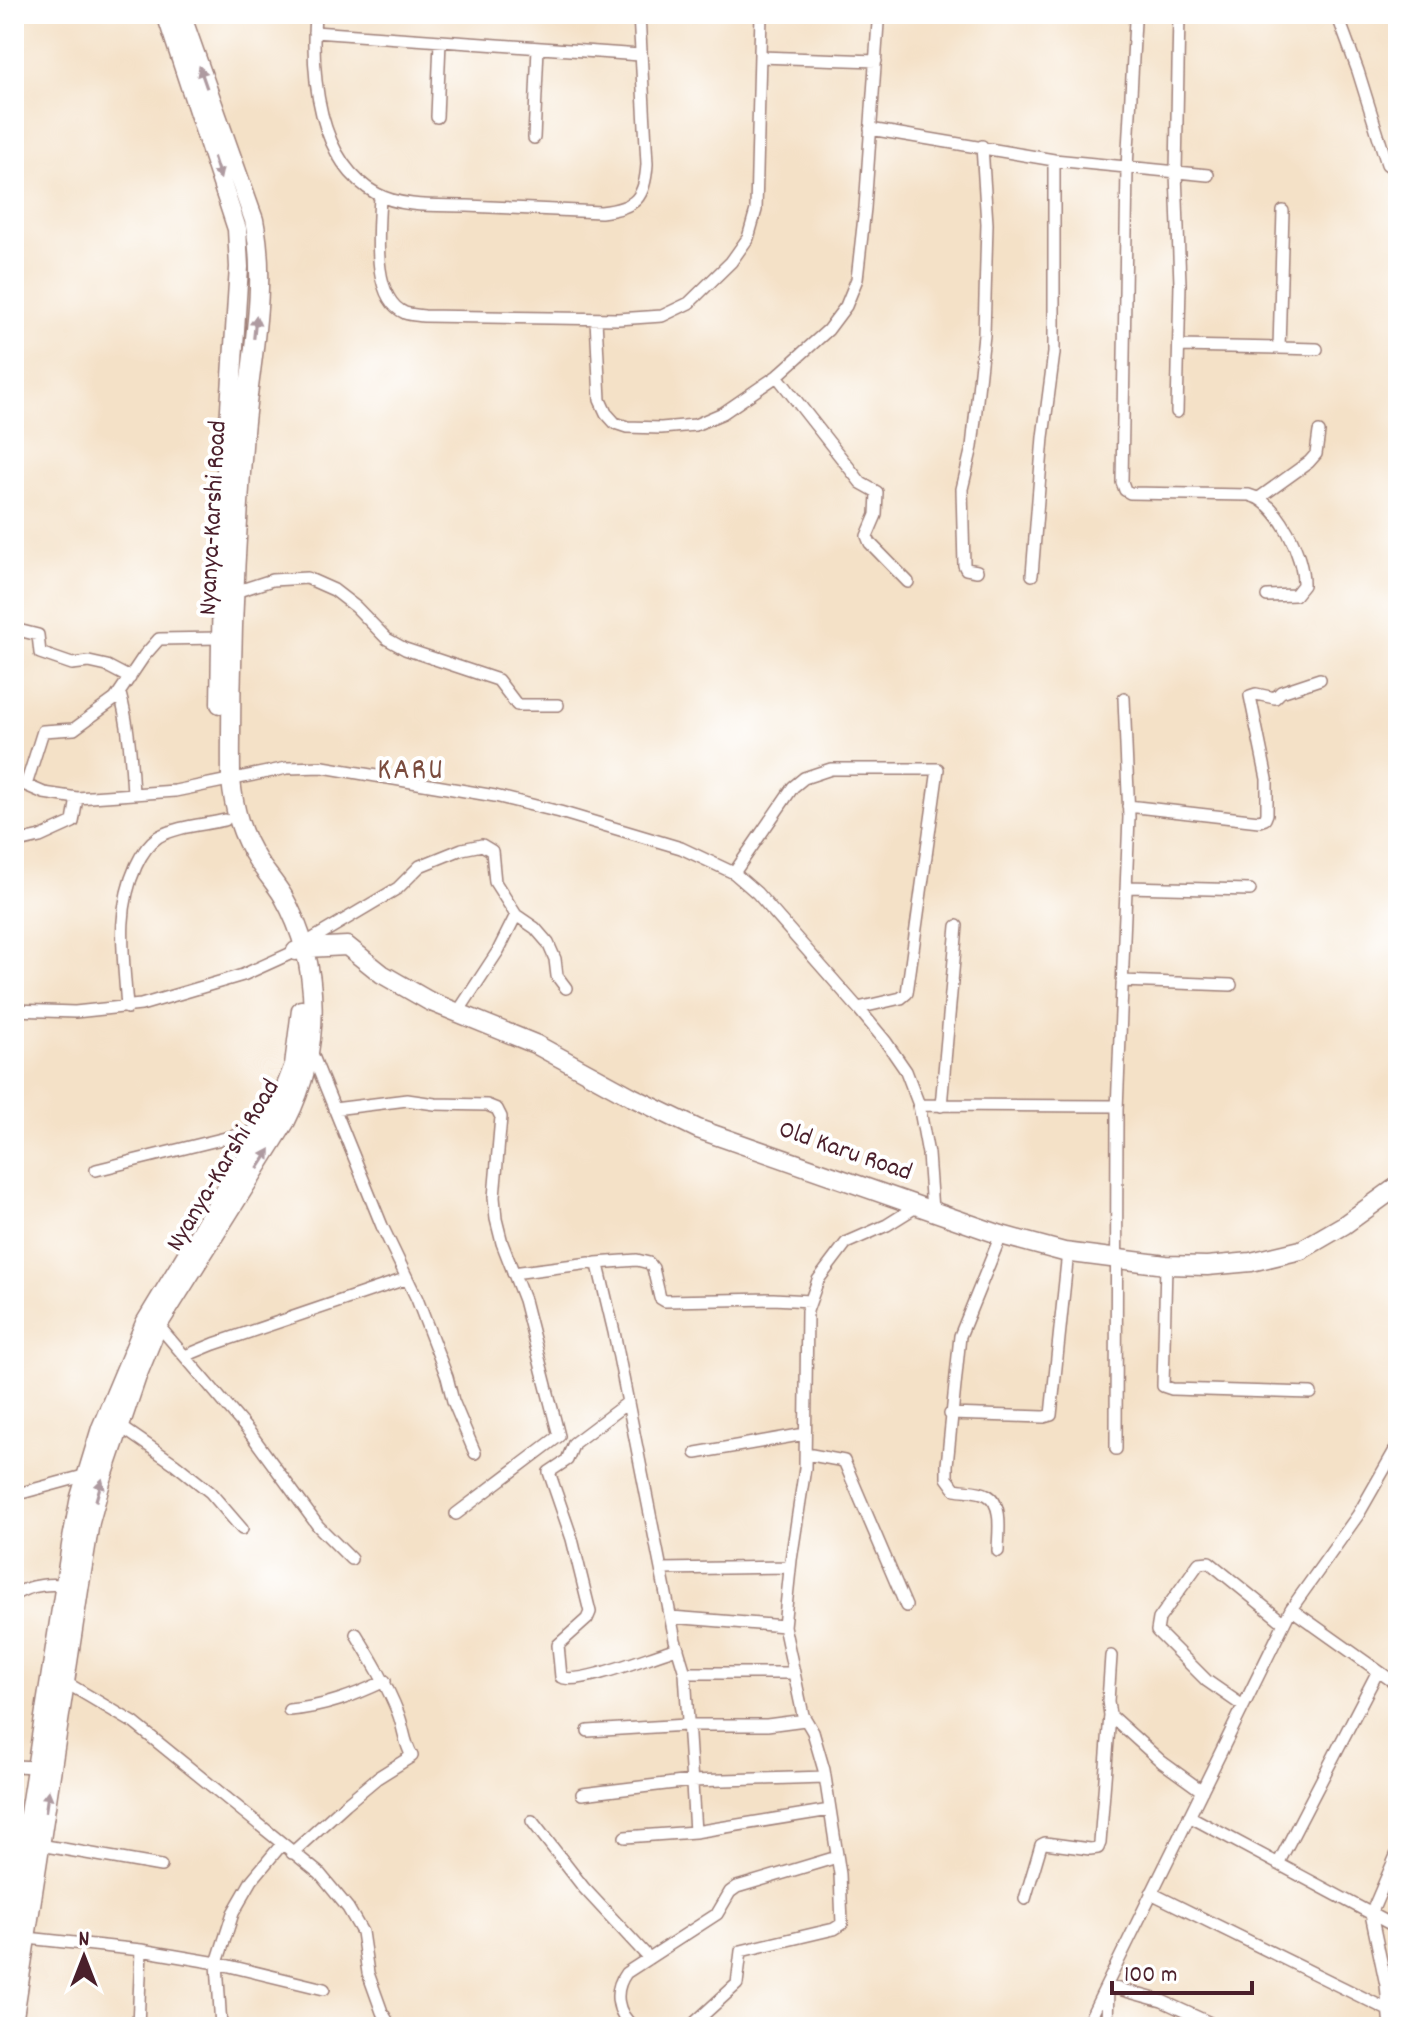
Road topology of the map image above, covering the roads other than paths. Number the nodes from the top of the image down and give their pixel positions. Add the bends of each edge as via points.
1 (166, 14) edge
2 (181, 14) edge
3 (315, 14) edge
4 (639, 14) edge
5 (761, 14) edge
6 (1179, 14) edge
7 (1337, 14) edge
8 (1135, 21) dead end
9 (878, 23) dead end
10 (314, 32) junction
11 (440, 41) junction
12 (538, 48) junction
13 (640, 55) junction
14 (760, 57) junction
15 (876, 61) junction
16 (437, 117) dead end
17 (870, 129) junction
18 (534, 138) dead end
19 (982, 146) junction
20 (1054, 160) junction
21 (1127, 168) junction
22 (1176, 172) junction
23 (1398, 172) edge
24 (1208, 175) dead end
25 (380, 196) junction
26 (1283, 211) dead end
27 (596, 319) junction
28 (1179, 346) junction
29 (1279, 348) junction
30 (1317, 349) dead end
31 (777, 376) junction
32 (1177, 412) dead end
33 (238, 413) junction
34 (1319, 432) dead end
35 (1259, 498) junction
36 (977, 571) dead end
37 (1032, 575) dead end
38 (908, 582) dead end
39 (235, 592) junction
40 (1267, 596) dead end
41 (14, 629) edge
42 (220, 638) junction
43 (130, 678) junction
44 (1320, 679) dead end
45 (120, 694) junction
46 (1124, 698) dead end
47 (558, 705) dead end
48 (226, 781) junction
49 (20, 783) edge
50 (133, 793) junction
51 (77, 798) junction
52 (1128, 806) junction
53 (225, 820) junction
54 (14, 843) edge
55 (734, 873) junction
56 (1127, 887) junction
57 (1250, 890) dead end
58 (516, 915) junction
59 (957, 926) dead end
60 (302, 948) junction
61 (1122, 981) junction
62 (1231, 985) dead end
63 (566, 988) dead end
64 (127, 1008) junction
65 (858, 1008) junction
66 (14, 1010) edge
67 (458, 1012) junction
68 (310, 1050) junction
69 (919, 1105) junction
70 (941, 1106) junction
71 (1117, 1106) junction
72 (334, 1109) junction
73 (264, 1128) junction
74 (96, 1170) dead end
75 (1398, 1186) edge
76 (926, 1207) junction
77 (1001, 1235) junction
78 (1068, 1252) junction
79 (1116, 1259) junction
80 (596, 1263) junction
81 (1166, 1265) junction
82 (513, 1273) junction
83 (405, 1279) junction
84 (810, 1301) junction
85 (158, 1325) junction
86 (185, 1356) junction
87 (1311, 1393) dead end
88 (627, 1403) junction
89 (950, 1414) junction
90 (120, 1426) junction
91 (805, 1434) junction
92 (1398, 1445) edge
93 (1116, 1449) dead end
94 (475, 1453) dead end
95 (696, 1453) dead end
96 (806, 1454) junction
97 (87, 1475) junction
98 (14, 1495) edge
99 (456, 1514) dead end
100 (242, 1529) dead end
101 (998, 1551) dead end
102 (351, 1559) dead end
103 (790, 1567) junction
104 (662, 1569) junction
105 (72, 1588) junction
106 (14, 1595) edge
107 (906, 1606) dead end
108 (1291, 1609) junction
109 (671, 1617) junction
110 (1284, 1623) junction
111 (784, 1626) junction
112 (356, 1634) dead end
113 (678, 1648) junction
114 (1111, 1656) dead end
115 (1378, 1671) junction
116 (685, 1673) junction
117 (793, 1673) junction
118 (385, 1681) junction
119 (65, 1682) junction
120 (1398, 1685) edge
121 (1243, 1706) junction
122 (289, 1710) dead end
123 (1110, 1715) junction
124 (805, 1720) junction
125 (686, 1725) junction
126 (588, 1731) dead end
127 (14, 1766) edge
128 (37, 1767) junction
129 (825, 1777) junction
130 (691, 1781) junction
131 (1202, 1791) junction
132 (582, 1794) dead end
133 (830, 1810) junction
134 (1189, 1816) junction
135 (532, 1821) dead end
136 (695, 1832) junction
137 (625, 1837) dead end
138 (282, 1844) junction
139 (40, 1845) junction
140 (1398, 1851) edge
141 (292, 1853) junction
142 (837, 1857) junction
143 (1278, 1864) junction
144 (161, 1866) dead end
145 (1151, 1893) junction
146 (1025, 1899) dead end
147 (14, 1909) edge
148 (1371, 1914) junction
149 (1398, 1928) edge
150 (27, 1938) junction
151 (141, 1950) junction
152 (649, 1958) junction
153 (217, 1963) junction
154 (1108, 1986) junction
155 (324, 1989) dead end
156 (1388, 2010) junction
157 (14, 2017) edge
158 (1216, 2026) edge
159 (138, 2027) edge
160 (221, 2027) edge
161 (391, 2027) edge
162 (634, 2027) edge
163 (690, 2027) edge
164 (1086, 2027) edge
165 (1107, 2027) edge
166 (1391, 2027) edge

1 -> 33 main road, Nyanya-Karshi Road via 237,229
33 -> 2 main road, Nyanya-Karshi Road via 258,297 258,240
3 - 10 street
4 - 13 street
5 - 14 street
6 - 22 street
7 - 23 street via 1387,164
8 - 21 street
9 - 15 street
10 - 11 street
10 - 25 street via 315,78 331,137 343,165
11 - 12 street
11 - 16 street
12 - 13 street
12 - 18 street
13 - 25 street via 647,164 646,185 636,202 601,212 414,203
14 - 15 street
14 - 27 street via 756,210 748,238 689,303 662,316
15 - 17 street
17 - 19 street
17 - 31 street via 853,293 828,330
19 - 20 street
19 - 36 street via 987,224 984,335 961,508 964,565
20 - 21 street
20 - 37 street via 1054,353
21 - 22 street
21 - 35 street via 1125,490
22 - 24 street
22 - 28 street
25 - 27 street via 382,280 391,301 404,312
26 - 29 street
27 - 31 street via 600,400 615,423 627,427 695,425 723,413
28 - 29 street
28 - 32 street
29 - 30 street
31 - 38 street via 861,483 877,492 876,515 867,536
33 - 39 main road, Nyanya-Karshi Road
33 - 42 main road, Nyanya-Karshi Road via 223,519
34 - 35 street via 1316,454 1309,462
35 - 40 street via 1272,507 1304,574 1295,595
39 - 47 street via 272,580 307,578 334,590 396,644 498,680 517,705
39 - 48 main road, Nyanya-Karshi Road
41 - 43 street via 38,635 40,653 72,664 107,666
42 - 43 street via 159,639
42 - 48 main road, Nyanya-Karshi Road
43 - 45 street
44 - 52 street via 1275,698 1250,696 1267,779 1265,819
45 - 49 street via 74,729 43,731
45 - 50 street via 128,719
46 - 52 street
48 - 50 street
48 - 53 main road, Nyanya-Karshi Road
48 - 55 street via 287,768 323,767 495,796 681,848
48 - 60 main road, Nyanya-Karshi Road via 244,836 283,897
49 - 51 street
50 - 51 street
51 - 54 street via 73,822
52 - 56 street
53 - 60 main road, Nyanya-Karshi Road
53 - 64 street via 168,832 142,854 126,887 121,926
55 - 65 street
55 - 65 street via 804,778 831,769 938,769 907,993
56 - 57 street
56 - 61 street
58 - 60 street via 495,882 492,851 477,845 420,866 398,888
58 - 63 street via 548,943
58 - 67 street
59 - 70 street
60 - 64 street via 243,975
60 - 67 main road, Old Karu Road via 347,946 382,974
60 - 68 main road, Nyanya-Karshi Road via 312,1000
60 - 73 main road, Nyanya-Karshi Road via 298,1044 281,1099
61 - 62 street
61 - 71 street
64 - 66 street
65 - 69 street via 906,1071
67 - 76 main road, Old Karu Road via 535,1044 698,1129
68 - 72 street
85 -> 68 main road, Nyanya-Karshi Road via 286,1121
69 - 70 street
69 - 76 street via 928,1154
70 - 71 street
71 - 79 street
72 - 82 street via 407,1100 497,1109 501,1137 496,1219
72 - 83 street
73 - 74 street
73 - 97 main road, Nyanya-Karshi Road via 145,1323
75 - 81 main road, Old Karu Road via 1301,1250 1251,1262
76 - 77 main road, Old Karu Road
76 - 84 street via 846,1243 818,1280
77 - 78 main road, Old Karu Road
77 - 89 street via 960,1336
78 - 79 main road, Old Karu Road
78 - 89 street via 1051,1415
79 - 81 main road, Old Karu Road
79 - 93 street
80 - 82 street
80 - 84 street via 649,1263 665,1301
80 - 88 street
81 - 87 street via 1163,1386
82 - 99 street via 559,1437
83 - 86 street
83 - 94 street
84 - 91 street
85 - 86 street
85 - 90 main road, Nyanya-Karshi Road
86 - 102 street via 318,1526
88 - 104 street
88 - 113 street via 574,1443 567,1460 549,1472 590,1612 558,1645 561,1677 570,1680 613,1670
89 - 101 street via 947,1478 955,1489 986,1494 995,1503
90 - 100 street via 210,1492
105 -> 90 main road, Nyanya-Karshi Road
91 - 95 street
91 - 96 street
92 - 108 street via 1358,1515
96 - 103 street
96 - 107 street via 844,1461
97 - 98 street
97 - 105 main road, Nyanya-Karshi Road via 77,1511
103 - 104 street
103 - 111 street
104 - 109 street
105 - 106 street via 30,1586
105 - 119 main road, Nyanya-Karshi Road
105 - 128 main road, Nyanya-Karshi Road
108 - 110 street
108 - 115 street
109 - 111 street
109 - 113 street
110 - 121 street
110 - 121 street via 1215,1565 1203,1561 1159,1619 1157,1631 1207,1681
111 - 117 street
112 - 118 street
113 - 116 street
114 - 123 street
115 - 120 street
115 - 143 street
116 - 117 street
116 - 125 street
117 - 124 street
118 - 122 street via 318,1708
118 - 141 street via 412,1756 356,1796
119 - 138 street via 134,1723
139 -> 119 main road, Nyanya-Karshi Road
121 - 131 street
123 - 131 street
123 - 146 street via 1098,1848 1041,1845
124 - 125 street
124 - 129 street
125 - 126 street
125 - 130 street
127 - 128 street
128 - 147 main road, Nyanya-Karshi Road
129 - 130 street
129 - 133 street
130 - 132 street
130 - 136 street
131 - 134 street
133 - 136 street
133 - 142 street
134 - 143 street
134 - 145 street
135 - 152 street
136 - 137 street
138 - 141 street
138 - 153 street via 237,1901
139 - 144 street
139 - 150 main road, Nyanya-Karshi Road
140 - 148 street
141 - 161 street via 320,1874 362,1932 368,1973
142 - 152 street via 737,1887 717,1914
142 - 163 street via 842,1924 741,1951 737,1984
143 - 148 street
145 - 154 street
145 - 156 street
148 - 149 street
148 - 156 street
150 - 151 street
150 - 157 main road, Nyanya-Karshi Road
151 - 153 street
151 - 159 street
152 - 162 street via 619,1982 621,2011
153 - 155 street
153 - 160 street
154 - 158 street via 1162,2001
154 - 164 street
154 - 165 street
156 - 166 street

